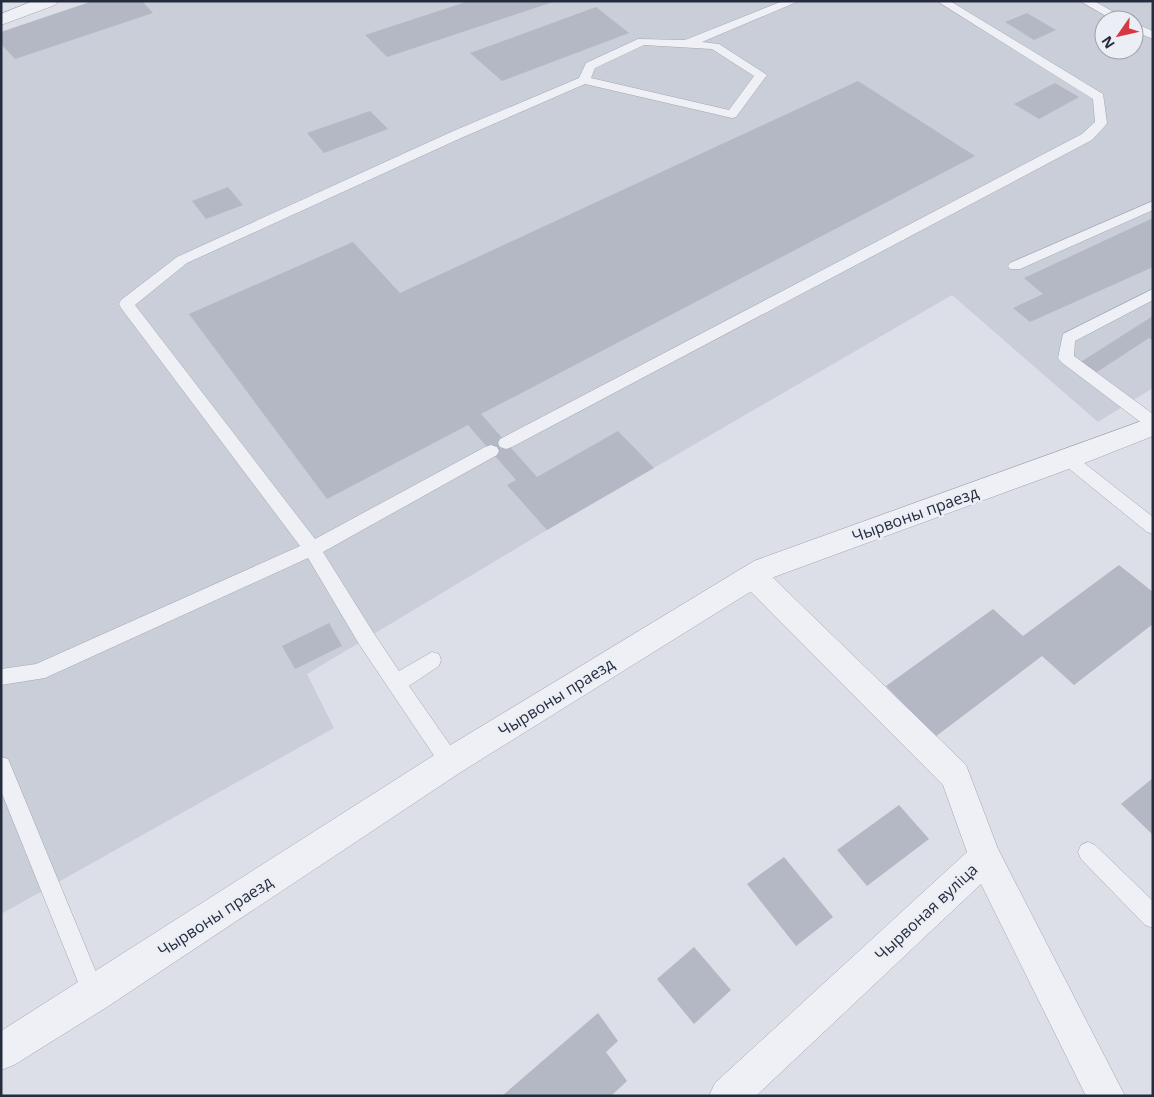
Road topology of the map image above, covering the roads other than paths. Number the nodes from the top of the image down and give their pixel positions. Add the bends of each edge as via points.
1 (49, 1) edge
2 (794, 1) edge
3 (942, 1) edge
4 (1085, 1) edge
5 (1103, 10) edge
6 (1, 20) edge
7 (685, 44) junction
8 (584, 80) junction
9 (1153, 205) edge
10 (1015, 266) dead end
11 (1153, 294) edge
12 (1153, 424) edge
13 (1068, 459) junction
14 (1153, 527) edge
15 (312, 549) junction
16 (754, 576) junction
17 (432, 660) dead end
18 (1, 677) edge
19 (396, 684) junction
20 (450, 762) junction
21 (1, 766) edge
22 (1088, 852) dead end
23 (985, 857) junction
24 (1153, 917) edge
25 (94, 994) junction
26 (1, 1052) edge
27 (728, 1096) edge
28 (1106, 1096) edge

1 - 6 street
2 - 7 lane
3 - 15 lane via 1099,98 1101,123 1087,137
4 - 5 lane
7 - 8 lane via 642,41 590,66
7 - 8 lane via 714,46 760,75 732,114
8 - 15 lane via 182,260 126,304
9 - 10 lane
11 - 12 lane via 1068,338 1066,358
12 - 13 street, Чырвоны праезд
13 - 14 lane
13 - 16 street, Чырвоны праезд via 764,569
15 - 18 lane via 38,672
15 - 19 lane
16 - 20 street, Чырвоны праезд
16 - 23 street, Чырвоная вуліца via 955,776
17 - 19 lane
19 - 20 lane
20 - 25 street, Чырвоны праезд
21 - 25 lane
22 - 24 lane
23 - 27 street, Чырвоная вуліца
23 - 28 street
25 - 26 street, Чырвоны праезд

